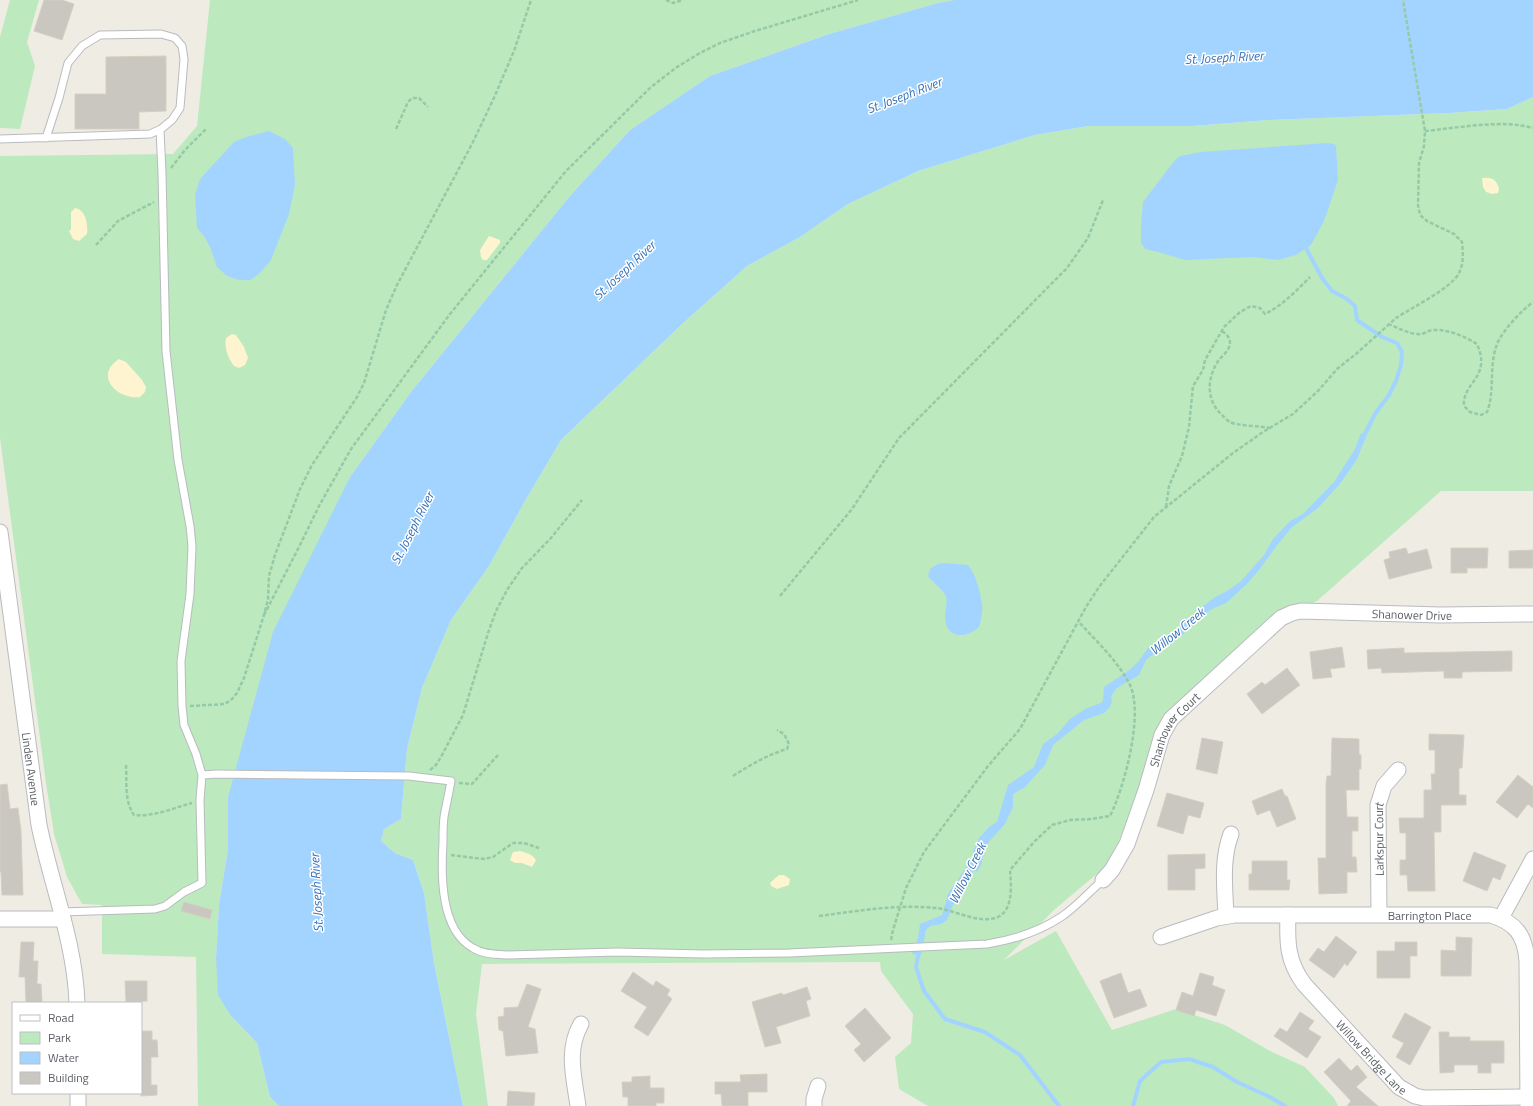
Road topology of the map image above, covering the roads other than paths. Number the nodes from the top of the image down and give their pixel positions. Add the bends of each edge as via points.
1 (160, 130) junction
2 (46, 138) junction
3 (0, 139) edge
4 (0, 532) edge
5 (1292, 613) joint
6 (1533, 614) edge
7 (1398, 770) dead end
8 (202, 775) junction
9 (1231, 834) dead end
10 (1533, 859) edge
11 (1103, 880) joint
12 (1379, 914) junction
13 (62, 915) junction
14 (1288, 915) junction
15 (1226, 916) junction
16 (1501, 918) junction
17 (0, 919) edge
18 (1161, 937) dead end
19 (1530, 961) edge
20 (77, 1002) edge
21 (581, 1024) dead end
22 (818, 1086) dead end
23 (78, 1094) edge
24 (1528, 1101) edge
25 (78, 1106) edge
26 (578, 1106) edge
27 (814, 1106) edge

1 - 2 lane via 150,134
1 - 2 lane via 172,120 180,108 184,59 182,46 175,38 161,34 100,35 82,46 68,63 60,98
1 - 8 lane via 166,351 178,460 192,546 190,594 181,661 182,706 184,725
2 - 3 lane
4 - 13 street, Linden Avenue via 40,825
5 - 6 street, Shanower Drive
5 - 11 street, Shanhower Court via 1281,618 1171,720 1162,735 1127,844
7 - 12 street, Larkspur Court via 1384,786 1378,805
8 - 11 lane via 409,776 451,781 444,818 442,854 448,914 455,931 464,942 473,949 487,954 719,954 987,944 1029,934 1061,916
8 - 13 lane via 202,883 165,906 155,909
9 - 15 street via 1224,862
10 - 16 street
12 - 14 street, Barrington Place
12 - 16 street, Barrington Place via 1491,915
13 - 17 street
13 - 20 street, Linden Avenue via 72,954
14 - 15 street, Barrington Place
14 - 24 street, Willow Bridge Lane via 1288,947 1297,975 1399,1087 1424,1098
15 - 18 street, Barrington Place
16 - 19 street, Barrington Place via 1518,930
19 - 24 street, Barrington Place
21 - 26 street via 573,1041 572,1055
22 - 27 street
23 - 25 street

